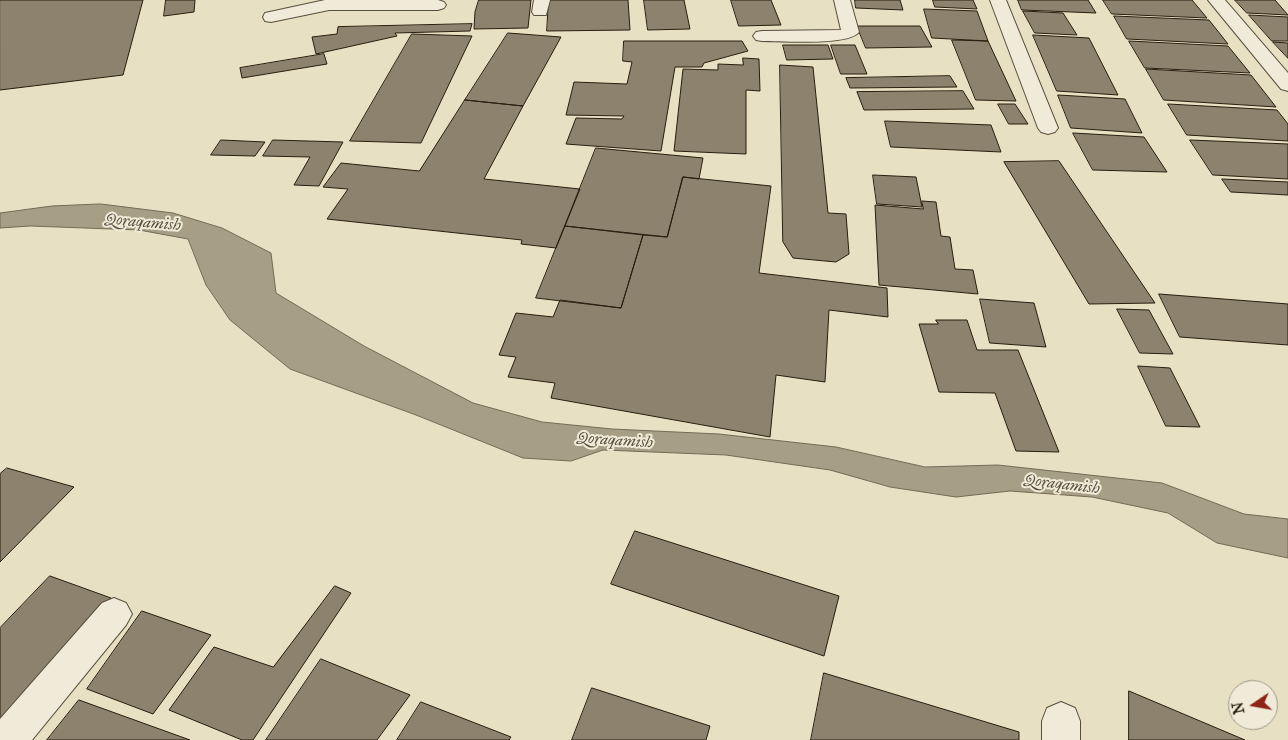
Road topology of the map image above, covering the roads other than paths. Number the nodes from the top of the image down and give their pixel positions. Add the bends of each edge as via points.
1 (842, 0) edge
2 (998, 0) edge
3 (1216, 0) edge
4 (332, 2) edge
5 (438, 5) dead end
6 (271, 17) dead end
7 (762, 36) dead end
8 (1288, 85) edge
9 (1048, 128) dead end
10 (114, 614) dead end
11 (7, 740) edge

1 - 7 street via 850,32 842,35
2 - 9 street
3 - 8 street
4 - 5 street
4 - 6 street
10 - 11 street

